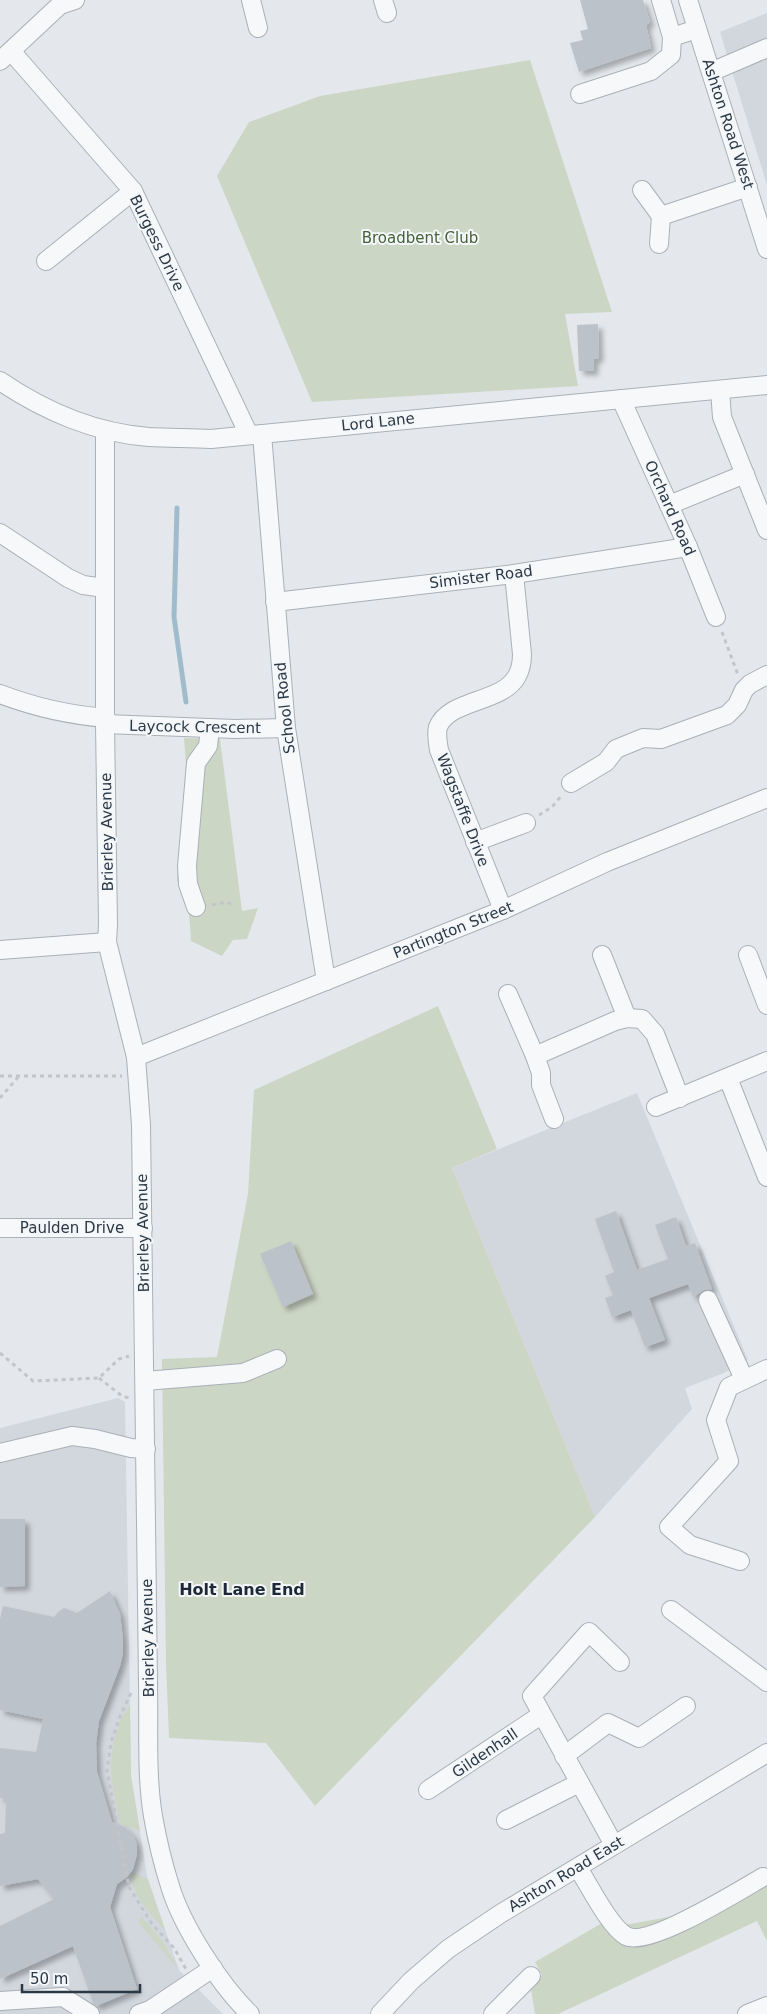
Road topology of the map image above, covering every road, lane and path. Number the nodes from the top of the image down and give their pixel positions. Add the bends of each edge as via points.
1 (75, 0) edge
2 (251, 0) edge
3 (661, 0) edge
4 (688, 0) edge
5 (258, 28) dead end
6 (697, 29) junction
7 (672, 37) junction
8 (767, 48) edge
9 (5, 56) edge
10 (711, 72) junction
11 (580, 94) dead end
12 (748, 187) junction
13 (642, 190) dead end
14 (133, 191) junction
15 (661, 216) junction
16 (659, 244) dead end
17 (767, 249) edge
18 (46, 261) dead end
19 (0, 381) edge
20 (767, 386) edge
21 (720, 390) junction
22 (622, 399) junction
23 (105, 430) junction
24 (256, 434) junction
25 (745, 474) junction
26 (669, 505) junction
27 (767, 530) edge
28 (0, 533) edge
29 (688, 548) junction
30 (514, 574) junction
31 (105, 588) junction
32 (275, 602) junction
33 (716, 617) joint
34 (767, 675) edge
35 (744, 690) junction
36 (0, 694) edge
37 (105, 721) junction
38 (210, 728) junction
39 (286, 728) junction
40 (571, 783) joint
41 (767, 798) edge
42 (526, 823) joint
43 (475, 842) junction
44 (231, 904) dead end
45 (196, 907) joint
46 (504, 910) junction
47 (107, 942) junction
48 (0, 950) edge
49 (602, 955) dead end
50 (748, 955) dead end
51 (326, 981) junction
52 (508, 994) dead end
53 (767, 1005) edge
54 (627, 1018) junction
55 (535, 1056) junction
56 (136, 1057) junction
57 (767, 1062) edge
58 (20, 1075) junction
59 (0, 1076) edge
60 (138, 1076) junction
61 (728, 1078) junction
62 (0, 1098) edge
63 (680, 1098) junction
64 (656, 1108) dead end
65 (554, 1119) dead end
66 (767, 1177) edge
67 (0, 1228) edge
68 (144, 1228) junction
69 (708, 1300) dead end
70 (145, 1352) junction
71 (0, 1353) edge
72 (277, 1360) dead end
73 (756, 1373) edge
74 (99, 1378) junction
75 (145, 1381) junction
76 (146, 1402) junction
77 (146, 1449) junction
78 (0, 1453) edge
79 (740, 1561) dead end
80 (671, 1610) dead end
81 (620, 1662) dead end
82 (767, 1682) edge
83 (148, 1684) junction
84 (686, 1706) dead end
85 (541, 1715) junction
86 (767, 1753) edge
87 (564, 1756) junction
88 (579, 1782) junction
89 (428, 1790) dead end
90 (506, 1820) dead end
91 (614, 1846) junction
92 (578, 1868) junction
93 (764, 1877) dead end
94 (213, 1968) junction
95 (531, 1976) dead end
96 (192, 1982) junction
97 (0, 2001) edge
98 (767, 2006) edge
99 (90, 2014) edge
100 (139, 2014) edge
101 (250, 2014) edge
102 (380, 2014) edge
103 (493, 2014) edge
104 (749, 2014) edge

1 - 9 street via 60,5
2 - 5 street
3 - 7 street
4 - 6 street, Ashton Road West
6 - 7 street
6 - 10 street, Ashton Road West
7 - 11 street via 671,55 651,71
8 - 10 street
9 - 14 street, Burgess Drive
10 - 12 street, Ashton Road West
12 - 15 street
12 - 17 street, Ashton Road West
13 - 15 street
14 - 18 street
14 - 24 street, Burgess Drive
15 - 16 street
19 - 23 street, Lord Lane via 21,396 59,414
20 - 21 street, Lord Lane
21 - 22 street, Lord Lane
21 - 25 street via 722,417
22 - 24 street, Lord Lane
22 - 26 street, Orchard Road
23 - 24 street, Lord Lane via 148,437 210,439
23 - 31 street, Brierley Avenue
24 - 32 street, School Road
25 - 26 street
25 - 27 street
26 - 29 street, Orchard Road
28 - 31 street via 68,578 83,585
29 - 30 street, Simister Road
29 - 33 street, Orchard Road
30 - 32 street, Simister Road
30 - 43 street, Wagstaffe Drive via 522,654 517,676 498,692 452,712 438,728 439,750
31 - 37 street, Brierley Avenue
32 - 39 street, School Road
33 - 35 path
34 - 35 street
35 - 40 street via 737,705 727,715 660,739 643,738 616,749 606,762
36 - 37 street, Laycock Crescent via 26,704
37 - 38 street, Laycock Crescent
37 - 47 street, Brierley Avenue
38 - 39 street, Laycock Crescent
38 - 45 street via 208,746 196,763 187,866 188,884
39 - 51 street, School Road
40 - 42 path via 552,807
41 - 46 street, Partington Street via 607,862
42 - 43 street
43 - 46 street, Wagstaffe Drive
44 - 45 path
46 - 51 street, Partington Street
47 - 48 street
47 - 56 street, Brierley Avenue
49 - 54 street
50 - 53 street
51 - 56 street, Partington Street
52 - 55 street
54 - 55 street
54 - 63 street via 642,1019 655,1034
55 - 65 street via 541,1085
56 - 60 street, Brierley Avenue
57 - 61 street
58 - 59 path
58 - 60 path
58 - 62 path
60 - 68 street, Brierley Avenue
61 - 63 street
61 - 66 street
63 - 64 street
67 - 68 street, Paulden Drive
68 - 70 street, Brierley Avenue
69 - 73 street
70 - 74 path via 119,1359
70 - 75 street, Brierley Avenue
71 - 74 path via 33,1381
72 - 75 street via 243,1373
73 - 79 street via 729,1387 716,1420 729,1461 669,1527 690,1545
74 - 76 path via 122,1396
75 - 76 street, Brierley Avenue
76 - 77 street, Brierley Avenue
77 - 78 street via 72,1436
77 - 83 street, Brierley Avenue
80 - 82 street
81 - 85 street via 590,1632 532,1696
83 - 94 street, Brierley Avenue via 153,1815 170,1887 186,1924
83 - 96 path via 134,1688 121,1714 111,1742 108,1771 128,1887 152,1924 174,1948
84 - 87 street via 639,1738 608,1723
85 - 87 street
85 - 89 street, Gildenhall
86 - 91 street, Ashton Road East
87 - 88 street
88 - 90 street
88 - 91 street
91 - 92 street, Ashton Road East
92 - 93 street via 610,1920 624,1935 632,1938 655,1934 685,1921
92 - 102 street, Ashton Road East via 500,1914 448,1950 411,1981
94 - 96 street
94 - 101 street, Brierley Avenue
95 - 103 street
96 - 100 street
97 - 99 street via 63,1997
98 - 104 street

